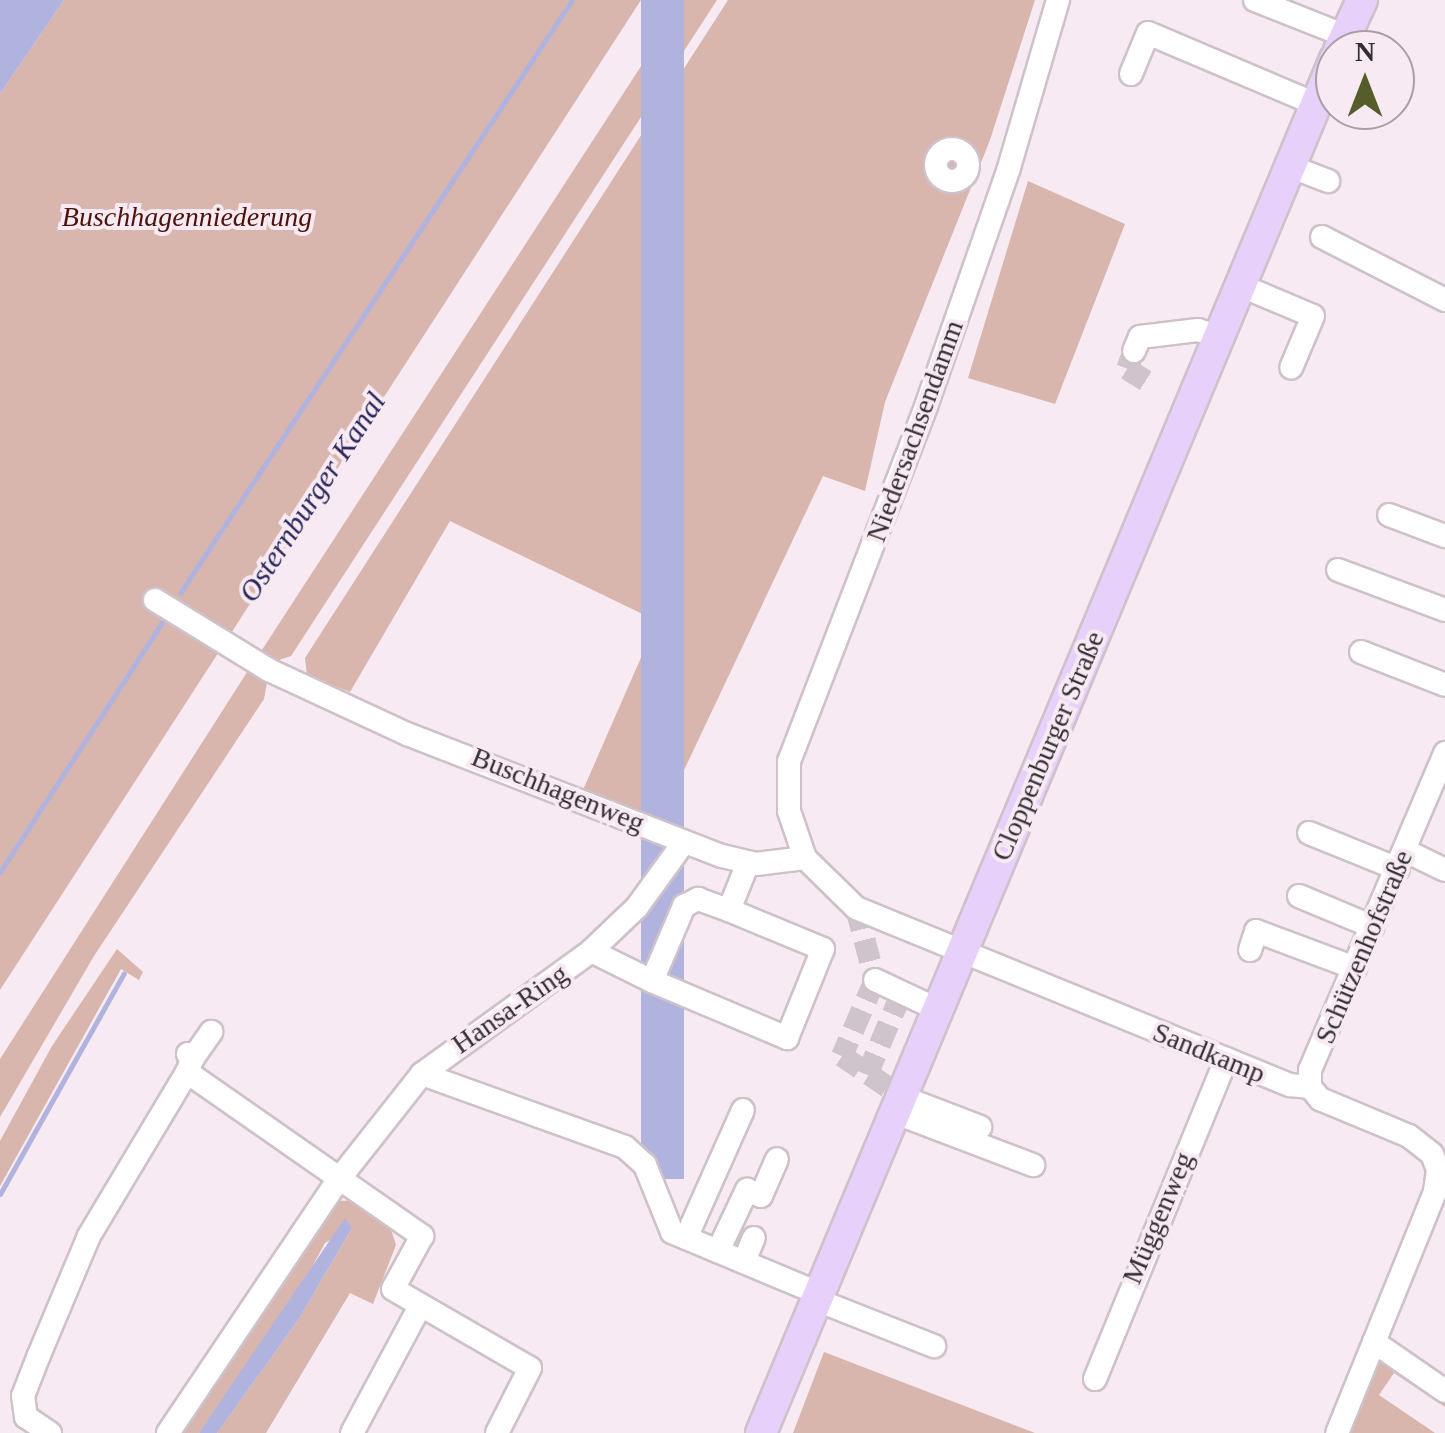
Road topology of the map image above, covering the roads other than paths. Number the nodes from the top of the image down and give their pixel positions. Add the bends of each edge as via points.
1 (1058, 0) edge
2 (1255, 0) edge
3 (1362, 0) edge
4 (1348, 30) edge
5 (1315, 34) edge
6 (1131, 74) dead end
7 (1314, 104) joint
8 (967, 159) dead end
9 (1288, 166) junction
10 (1009, 168) junction
11 (1328, 182) dead end
12 (1322, 237) dead end
13 (1237, 284) junction
14 (1445, 300) edge
15 (1216, 336) junction
16 (1134, 351) dead end
17 (1292, 368) dead end
18 (1389, 514) dead end
19 (1445, 536) edge
20 (1338, 570) dead end
21 (155, 600) dead end
22 (1445, 610) edge
23 (1362, 652) dead end
24 (1445, 685) edge
25 (1445, 753) edge
26 (1310, 832) dead end
27 (684, 842) junction
28 (806, 858) junction
29 (1402, 860) junction
30 (748, 863) junction
31 (1445, 870) edge
32 (1299, 896) dead end
33 (728, 910) junction
34 (1373, 927) junction
35 (1250, 950) dead end
36 (591, 952) junction
37 (962, 953) junction
38 (1355, 968) junction
39 (652, 980) junction
40 (875, 980) dead end
41 (939, 1010) junction
42 (210, 1032) dead end
43 (1226, 1059) junction
44 (190, 1061) junction
45 (422, 1074) junction
46 (1310, 1087) junction
47 (899, 1105) junction
48 (743, 1110) dead end
49 (980, 1127) dead end
50 (777, 1159) dead end
51 (1441, 1161) edge
52 (1033, 1164) dead end
53 (339, 1179) junction
54 (686, 1238) junction
55 (754, 1238) dead end
56 (718, 1251) junction
57 (744, 1262) junction
58 (819, 1297) junction
59 (420, 1306) junction
60 (1374, 1342) junction
61 (934, 1346) dead end
62 (1095, 1379) dead end
63 (1445, 1391) edge
64 (50, 1433) edge
65 (168, 1433) edge
66 (352, 1433) edge
67 (497, 1433) edge
68 (761, 1433) edge
69 (1337, 1433) edge

1 - 10 street, Niedersachsendamm
2 - 5 street
3 - 4 main road, Cloppenburger Straße
6 - 7 street via 1148,32
7 - 9 main road, Cloppenburger Straße
8 - 10 street
9 - 11 street
9 - 13 main road, Cloppenburger Straße
10 - 28 street, Niedersachsendamm via 927,404 789,760 789,811
12 - 14 street
13 - 15 main road, Cloppenburger Straße
13 - 17 street via 1313,316
15 - 16 street via 1198,330 1140,337
15 - 37 main road, Cloppenburger Straße
18 - 19 street
20 - 22 street
21 - 27 street, Buschhagenweg via 275,673 407,734
23 - 24 street
25 - 29 street, Schützenhofstraße
26 - 29 street
27 - 30 street, Buschhagenweg
27 - 36 street, Hansa-Ring via 637,907
28 - 30 street, Buschhagenweg
28 - 37 street via 856,908
29 - 31 street
29 - 34 street, Schützenhofstraße
30 - 33 street
32 - 34 street
33 - 39 street via 698,898 684,906
33 - 39 street via 823,949 788,1038
34 - 38 street, Schützenhofstraße
35 - 38 street via 1256,931
36 - 39 street
36 - 45 street, Hansa-Ring
37 - 41 main road, Cloppenburger Straße
37 - 43 street, Sandkamp
38 - 46 street, Schützenhofstraße via 1310,1070
40 - 41 street
41 - 47 main road, Cloppenburger Straße
42 - 44 street
43 - 46 street, Sandkamp
43 - 62 street, Müggenweg
44 - 53 street
44 - 64 street via 90,1236 39,1355 26,1417
45 - 53 street, Hansa-Ring
45 - 54 street via 625,1147 645,1166 672,1232
46 - 51 street, Sandkamp via 1320,1098 1418,1140
47 - 49 street
47 - 52 street
47 - 58 main road, Cloppenburger Straße
48 - 54 street
50 - 56 street via 761,1196 747,1190
51 - 60 street via 1435,1192
53 - 59 street via 422,1236 393,1289
53 - 65 street, Hansa-Ring
54 - 56 street
55 - 57 street
56 - 57 street
57 - 58 street
58 - 61 street
58 - 68 main road, Cloppenburger Straße
59 - 66 street
59 - 67 street via 530,1368
60 - 63 street
60 - 69 street

